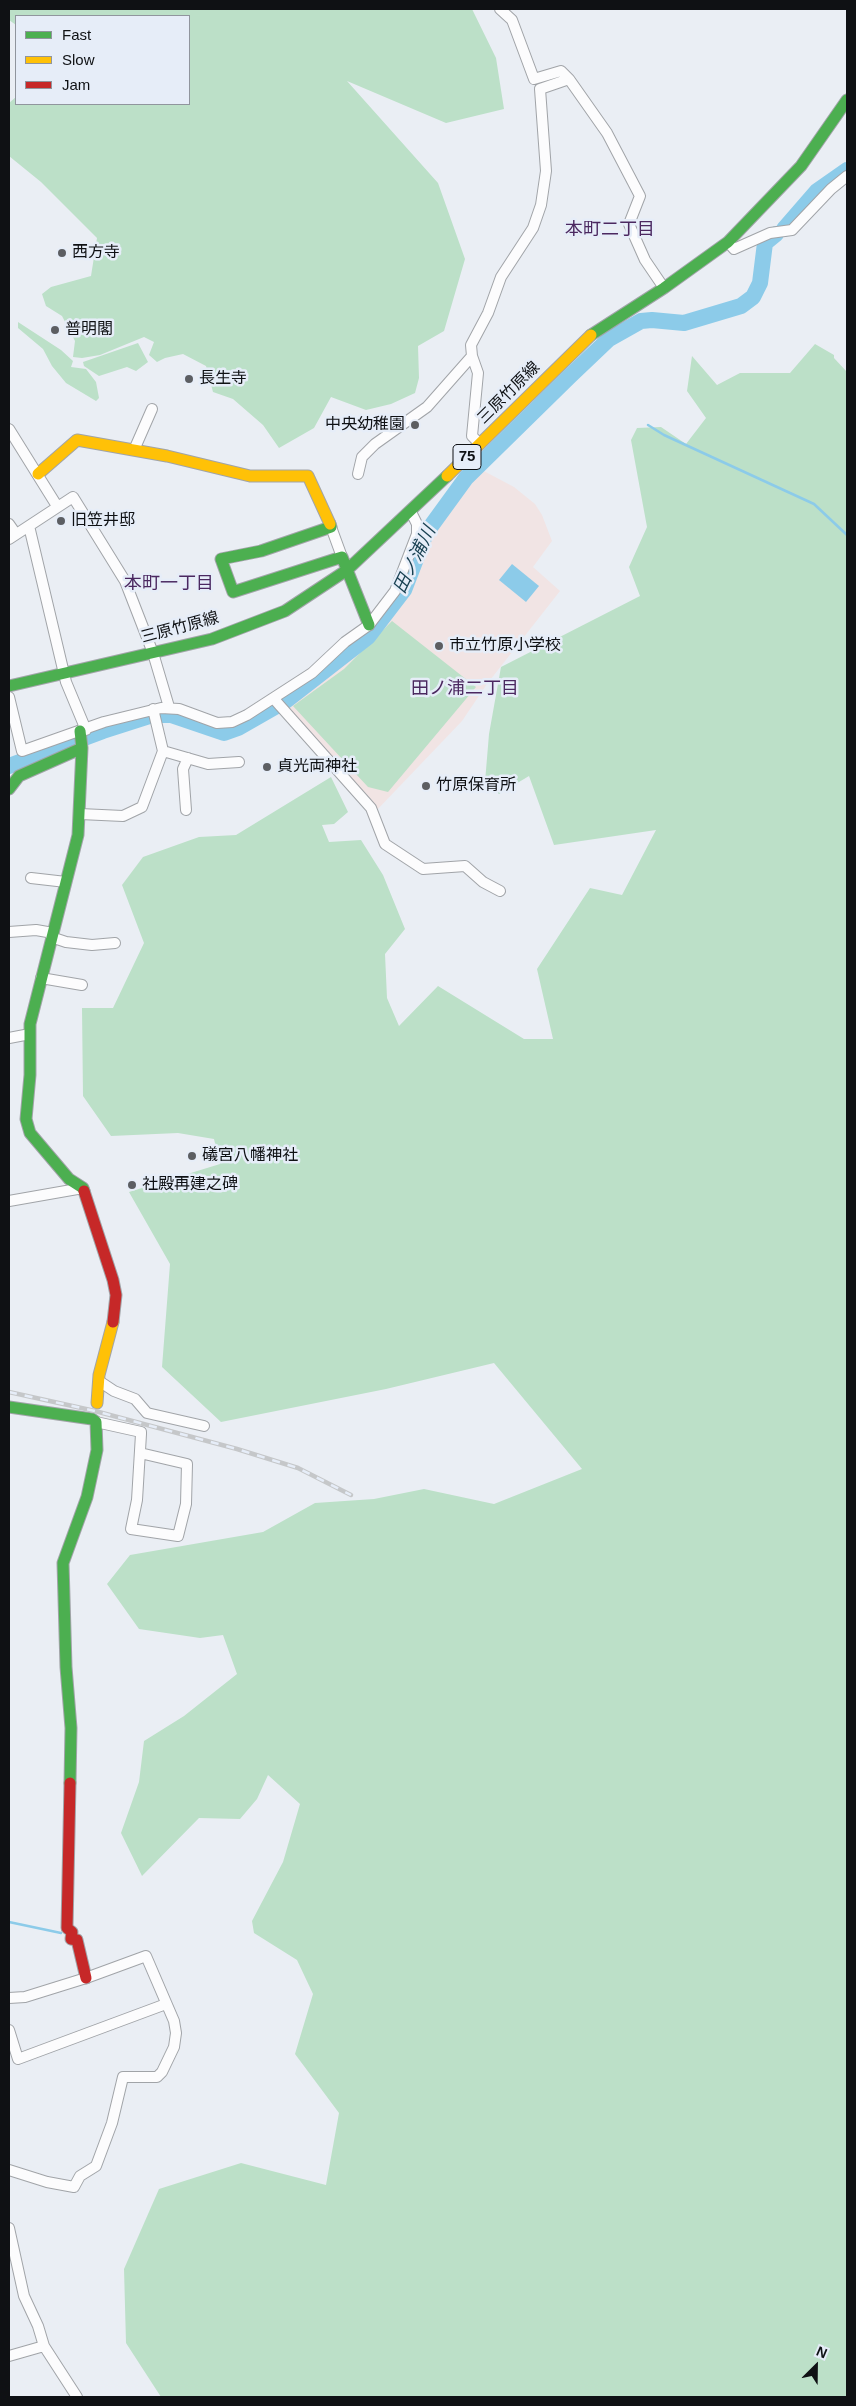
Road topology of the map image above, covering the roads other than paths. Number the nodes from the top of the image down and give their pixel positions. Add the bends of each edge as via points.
1 (500, 9) edge
2 (569, 79) junction
3 (847, 100) edge
4 (847, 176) edge
5 (728, 242) junction
6 (664, 288) junction
7 (472, 356) junction
8 (152, 409) dead end
9 (9, 429) edge
10 (480, 444) junction
11 (134, 450) junction
12 (38, 474) junction
13 (358, 474) dead end
14 (58, 506) junction
15 (411, 512) junction
16 (9, 524) edge
17 (29, 526) junction
18 (331, 527) junction
19 (12, 536) edge
20 (342, 557) junction
21 (347, 570) junction
22 (369, 626) junction
23 (153, 653) junction
24 (64, 672) junction
25 (9, 686) edge
26 (9, 697) edge
27 (277, 703) junction
28 (169, 708) junction
29 (153, 709) junction
30 (82, 737) junction
31 (163, 751) junction
32 (188, 758) junction
33 (239, 762) dead end
34 (9, 789) edge
35 (186, 810) dead end
36 (80, 814) junction
37 (30, 878) dead end
38 (66, 882) junction
39 (500, 891) dead end
40 (9, 932) edge
41 (52, 935) junction
42 (115, 943) dead end
43 (41, 978) junction
44 (82, 985) dead end
45 (30, 1034) junction
46 (9, 1038) edge
47 (83, 1188) junction
48 (9, 1200) edge
49 (99, 1381) junction
50 (97, 1403) dead end
51 (9, 1406) edge
52 (96, 1422) junction
53 (204, 1426) dead end
54 (140, 1453) junction
55 (86, 1978) junction
56 (9, 1998) edge
57 (166, 2004) junction
58 (9, 2030) edge
59 (9, 2170) edge
60 (9, 2228) edge
61 (44, 2346) junction
62 (9, 2356) edge
63 (77, 2397) edge

1 - 2 street via 512,20 534,79 560,71
2 - 6 street via 606,133 640,196 629,224 645,260
2 - 7 street via 540,88 546,171 541,205 533,228 501,277 488,314 471,345
3 - 5 street, 三原竹原線 / 75 via 801,166
4 - 5 street via 831,188 792,230 770,233 734,249
5 - 6 street, 三原竹原線 / 75
6 - 10 street, 三原竹原線 / 75 via 587,338
7 - 10 street via 478,373 472,436
7 - 13 street via 428,407 362,457
8 - 11 street
9 - 12 street
10 - 15 street, 三原竹原線 / 75
11 - 12 street via 76,440
11 - 18 street via 250,476 308,476
12 - 14 street
14 - 17 street
14 - 23 street via 73,497 125,581
15 - 21 street, 三原竹原線 / 75
15 - 22 street via 417,524 417,534 394,591
16 - 19 street
17 - 19 street
17 - 24 street
18 - 20 street
18 - 20 street via 261,551 222,559 233,592
20 - 21 street
21 - 22 street
21 - 23 street, 三原竹原線 / 75 via 285,611 212,639
22 - 27 street via 345,642
23 - 24 street, 三原竹原線 / 75
23 - 28 street
24 - 25 street, 三原竹原線 / 75
24 - 30 street
26 - 30 street via 22,751
27 - 28 street via 224,724
27 - 39 street via 371,808 386,844 422,869 465,866 483,882
28 - 29 street
29 - 30 street
29 - 31 street
30 - 34 street via 19,776
30 - 36 street
31 - 32 street
31 - 36 street via 142,807 123,816
32 - 33 street via 208,764
32 - 35 street via 183,769
36 - 38 street
37 - 38 street
38 - 41 street
40 - 41 street via 36,930
41 - 42 street via 66,942
41 - 43 street
43 - 44 street
43 - 45 street
45 - 46 street
45 - 47 street via 26,1119 30,1132 69,1179
47 - 48 street
47 - 49 street via 116,1295 115,1316
49 - 50 street
49 - 53 street via 135,1400 147,1413
51 - 52 street
52 - 54 street via 141,1432
52 - 55 street via 97,1450 88,1497 63,1563 71,1728 67,1928 72,1932 71,1939 77,1940
54 - 54 street via 138,1500 131,1529 178,1536 186,1504 187,1464
55 - 56 street via 25,1997
55 - 57 street via 146,1956
57 - 58 street via 18,2059
57 - 59 street via 176,2033 174,2047 157,2076 123,2077 112,2123 96,2166 80,2176 74,2188
60 - 61 street via 24,2296
61 - 62 street
61 - 63 street

